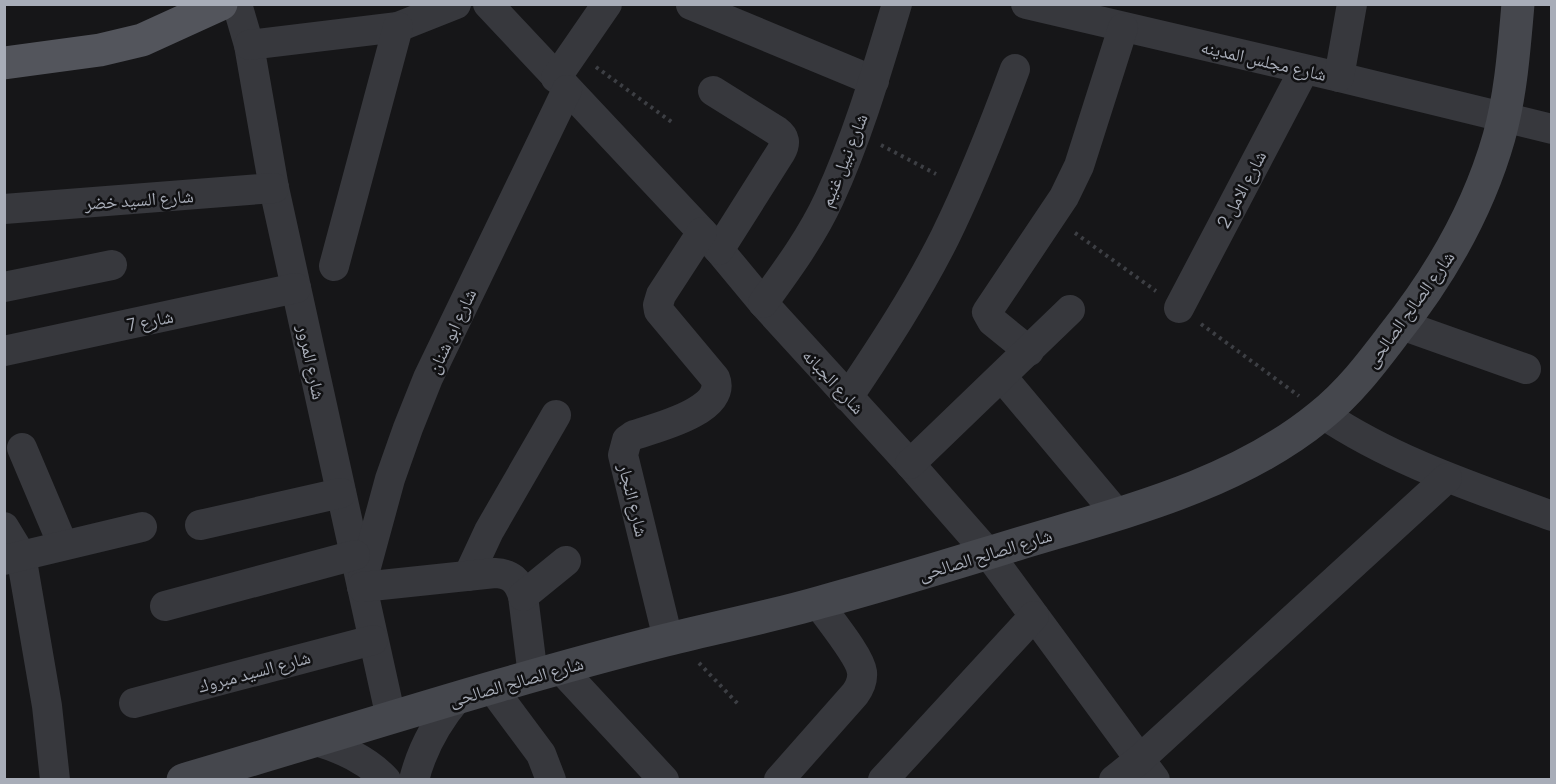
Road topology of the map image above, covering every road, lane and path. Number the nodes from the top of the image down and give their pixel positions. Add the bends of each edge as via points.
1 (221, 4) edge
2 (237, 4) edge
3 (456, 4) edge
4 (488, 4) edge
5 (607, 4) edge
6 (897, 4) edge
7 (1026, 4) edge
8 (1352, 4) edge
9 (1518, 4) edge
10 (692, 5) edge
11 (398, 27) junction
12 (1123, 28) junction
13 (249, 45) junction
14 (574, 52) junction
15 (4, 63) edge
16 (1015, 69) dead end
17 (1304, 70) junction
18 (1339, 77) junction
19 (874, 81) junction
20 (561, 84) junction
21 (713, 91) dead end
22 (1503, 116) junction
23 (673, 123) dead end
24 (1551, 129) edge
25 (856, 131) junction
26 (936, 174) dead end
27 (274, 188) junction
28 (4, 209) edge
29 (711, 241) junction
30 (112, 265) dead end
31 (334, 266) dead end
32 (4, 287) edge
33 (296, 288) junction
34 (763, 303) junction
35 (1179, 308) dead end
36 (1070, 310) dead end
37 (1402, 325) junction
38 (4, 351) edge
39 (1029, 351) junction
40 (1527, 369) dead end
41 (1002, 377) junction
42 (848, 397) junction
43 (1323, 414) junction
44 (556, 415) dead end
45 (22, 448) dead end
46 (910, 464) junction
47 (1447, 478) junction
48 (341, 493) junction
49 (1117, 514) junction
50 (1551, 516) edge
51 (200, 525) dead end
52 (4, 527) edge
53 (142, 527) dead end
54 (63, 545) junction
55 (988, 553) junction
56 (355, 555) junction
57 (13, 557) edge
58 (566, 561) dead end
59 (468, 576) junction
60 (362, 585) junction
61 (523, 596) junction
62 (818, 603) junction
63 (165, 606) dead end
64 (1034, 616) junction
65 (672, 638) junction
66 (373, 640) junction
67 (547, 672) junction
68 (492, 688) junction
69 (457, 698) junction
70 (134, 703) dead end
71 (738, 704) dead end
72 (391, 718) junction
73 (316, 741) junction
74 (1147, 770) edge
75 (55, 780) edge
76 (183, 780) edge
77 (386, 780) edge
78 (414, 780) edge
79 (550, 780) edge
80 (663, 780) edge
81 (779, 780) edge
82 (883, 780) edge
83 (1114, 780) edge

1 - 15 main road via 142,40 90,52
2 - 13 street, شارع المرور
3 - 11 street
4 - 20 street, شارع الجبانه
5 - 14 street, شارع ابو شنان
6 - 19 street, شارع نبيل غنيم
7 - 12 street, شارع مجلس المدينه
8 - 18 street
9 - 22 street, شارع الصالح الصالحى
10 - 19 street
11 - 13 street
11 - 31 street
12 - 17 street, شارع مجلس المدينه
12 - 39 street via 1080,166 1065,197 987,312 992,321
13 - 27 street, شارع المرور
14 - 20 street, شارع ابو شنان
14 - 23 path
16 - 42 street via 983,155 944,239 899,320
17 - 18 street, شارع مجلس المدينه
17 - 35 street, شارع الامل 2
18 - 22 street, شارع مجلس المدينه
19 - 25 street, شارع نبيل غنيم
20 - 29 street, شارع الجبانه
20 - 60 street, شارع ابو شنان via 408,428
21 - 29 street via 777,130 784,140 781,152
22 - 24 street, شارع مجلس المدينه
22 - 37 street, شارع الصالح الصالحى via 1481,188 1459,238
25 - 26 path
25 - 34 street, شارع نبيل غنيم via 828,201
27 - 28 street, شارع السيد خضر
27 - 33 street, شارع المرور
29 - 34 street, شارع الجبانه
29 - 65 street, شارع النجار via 661,295 658,305 715,378 717,391 690,416 634,435 627,440 623,454
30 - 32 street
33 - 38 street, شارع 7
33 - 48 street, شارع المرور
34 - 42 street, شارع الجبانه
36 - 39 street
37 - 40 street
37 - 43 street, شارع الصالح الصالحى via 1358,380
39 - 41 street
41 - 46 street
41 - 49 street
42 - 46 street, شارع الجبانه
43 - 47 street via 1357,436
43 - 49 street, شارع الصالح الصالحى via 1251,461 1186,490
44 - 59 street via 489,531
45 - 54 street
46 - 55 street, شارع الجبانه
47 - 50 street
47 - 74 street
48 - 51 street
48 - 56 street, شارع المرور
49 - 55 street, شارع الصالح الصالحى
52 - 57 street
53 - 54 street
54 - 57 street
55 - 62 street, شارع الصالح الصالحى
55 - 64 street, شارع الجبانه
56 - 60 street, شارع المرور
56 - 63 street
57 - 75 street via 45,694
58 - 61 street
59 - 60 street
59 - 61 street via 505,573 514,578
60 - 66 street, شارع المرور
61 - 67 street
62 - 65 street, شارع الصالح الصالحى
62 - 81 street via 859,661 862,678 855,694
64 - 74 street, شارع الجبانه
64 - 82 street
65 - 67 street, شارع الصالح الصالحى
65 - 71 path
66 - 70 street, شارع السيد مبروك
66 - 72 street, شارع المرور
67 - 68 street, شارع الصالح الصالحى
67 - 80 street
68 - 69 street, شارع الصالح الصالحى
68 - 79 street via 541,754
69 - 72 street, شارع الصالح الصالحى
69 - 78 street via 429,738
72 - 73 street, شارع الصالح الصالحى
73 - 76 street, شارع الصالح الصالحى
73 - 77 street via 360,759
74 - 83 street

